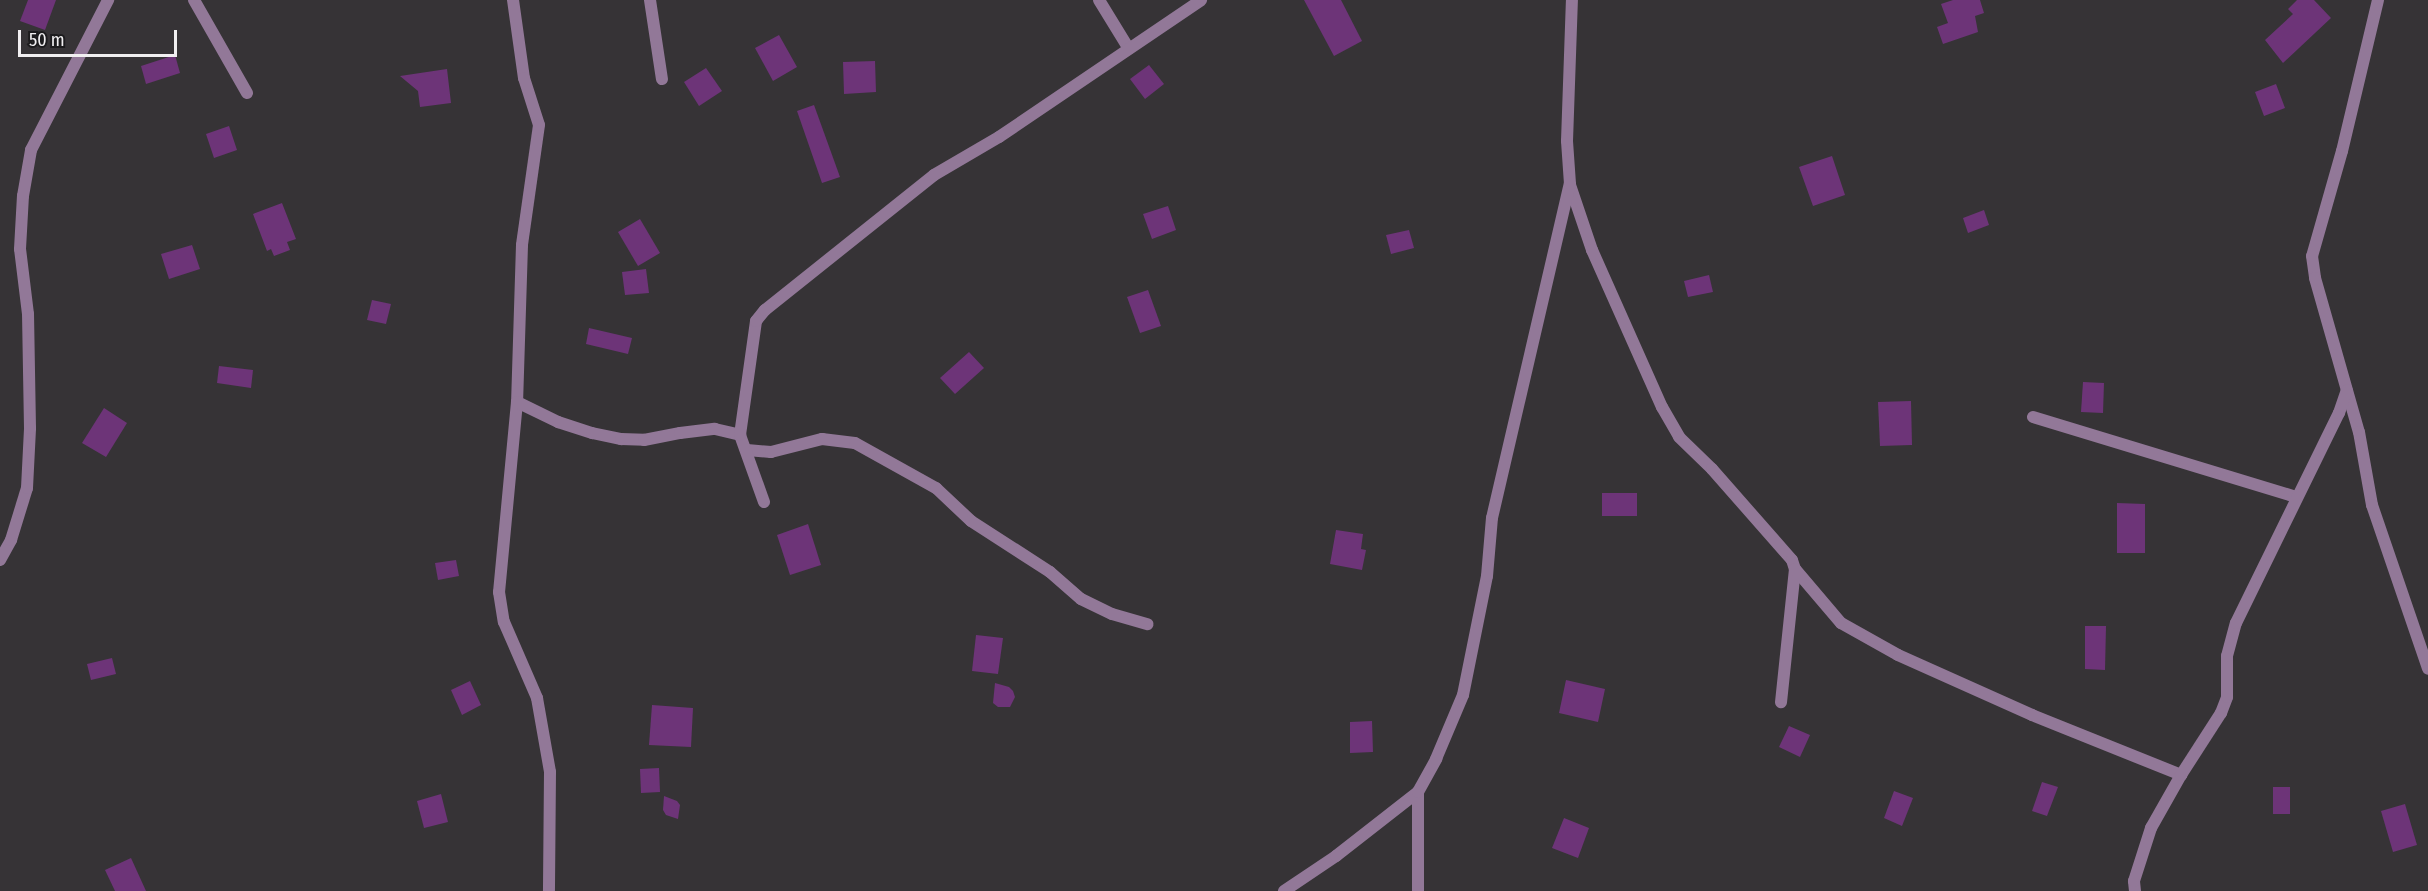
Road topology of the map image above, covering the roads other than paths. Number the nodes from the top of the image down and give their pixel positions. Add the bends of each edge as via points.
1 (108, 0) edge
2 (194, 0) edge
3 (513, 0) edge
4 (650, 0) edge
5 (1099, 0) edge
6 (1201, 0) edge
7 (1572, 0) edge
8 (2378, 0) edge
9 (1129, 49) junction
10 (662, 79) dead end
11 (246, 93) dead end
12 (1569, 184) junction
13 (2348, 389) junction
14 (517, 402) junction
15 (2032, 417) dead end
16 (741, 435) junction
17 (747, 450) junction
18 (2296, 497) junction
19 (764, 501) dead end
20 (0, 560) edge
21 (1795, 569) junction
22 (1148, 624) dead end
23 (2428, 669) edge
24 (1781, 702) dead end
25 (2181, 775) junction
26 (1418, 792) junction
27 (549, 891) edge
28 (1284, 891) edge
29 (1418, 891) edge
30 (2135, 891) edge

1 - 20 street via 31,150 20,249 28,314 27,488 11,540
2 - 11 street
3 - 14 street via 524,78 538,125 522,245
4 - 10 street
5 - 9 street
6 - 9 street
7 - 12 street
8 - 13 street via 2312,256
9 - 16 street via 934,175 765,310 756,321
12 - 21 street via 1592,250 1679,437 1783,547
12 - 26 street via 1492,518 1487,576 1463,695
13 - 18 street
13 - 23 street via 2372,505
14 - 16 street via 558,422 621,439 644,440 715,429
14 - 27 street via 499,592 504,622 537,698 550,772
15 - 18 street
16 - 17 street
17 - 19 street
17 - 22 street via 771,452 822,439 855,443 936,488 971,521 1050,572 1081,599 1112,614
18 - 25 street via 2236,623 2227,656 2227,697 2221,713
21 - 24 street
21 - 25 street via 1841,623 1898,655
25 - 30 street via 2151,828 2134,881
26 - 28 street
26 - 29 street

